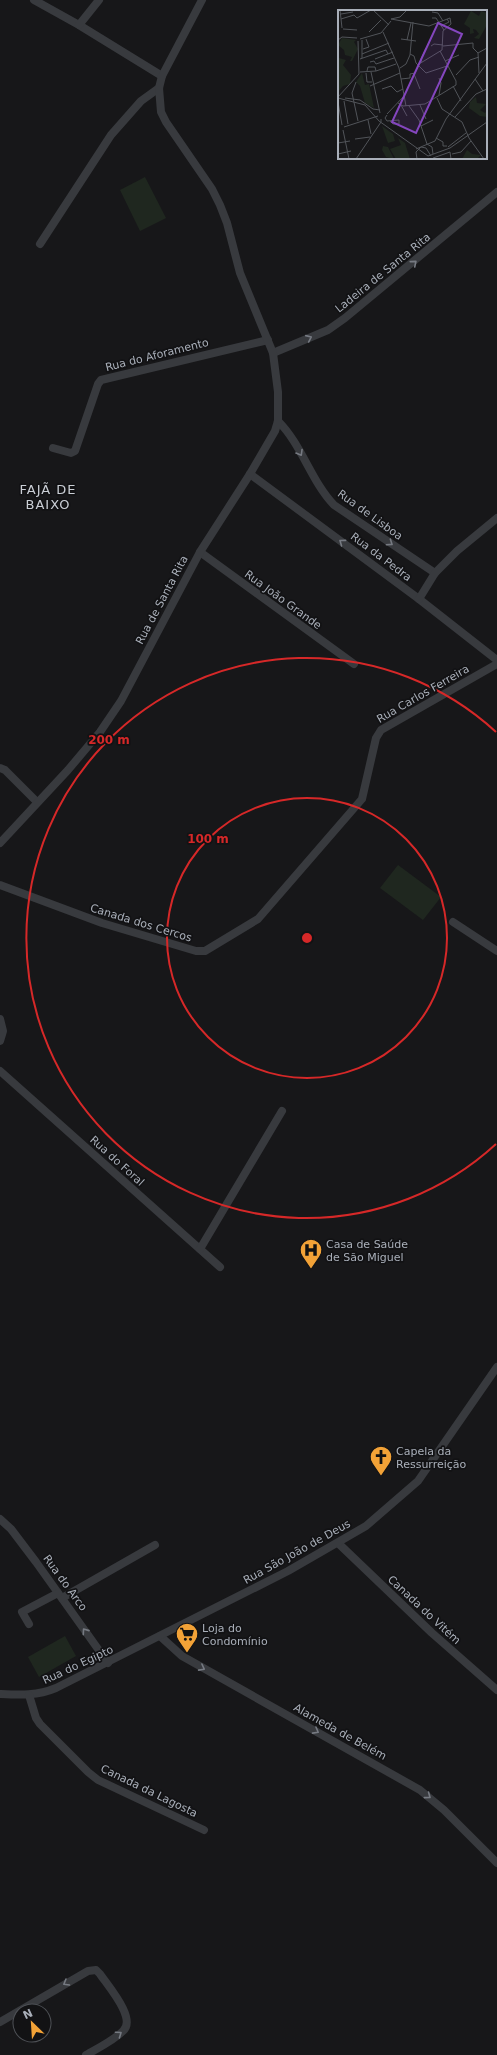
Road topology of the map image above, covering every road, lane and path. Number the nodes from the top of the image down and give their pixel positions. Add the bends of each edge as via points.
1 (34, 0) edge
2 (99, 0) edge
3 (202, 0) edge
4 (79, 24) junction
5 (162, 76) junction
6 (159, 88) junction
7 (497, 192) edge
8 (40, 244) dead end
9 (268, 340) junction
10 (273, 353) junction
11 (278, 421) junction
12 (53, 448) dead end
13 (250, 474) junction
14 (497, 518) edge
15 (200, 552) junction
16 (435, 573) junction
17 (419, 599) junction
18 (497, 660) edge
19 (354, 664) dead end
20 (497, 664) edge
21 (0, 768) edge
22 (362, 799) joint
23 (37, 802) junction
24 (0, 843) edge
25 (0, 885) edge
26 (453, 922) dead end
27 (497, 951) edge
28 (0, 1019) edge
29 (0, 1041) edge
30 (0, 1071) edge
31 (282, 1111) dead end
32 (200, 1249) junction
33 (220, 1267) dead end
34 (497, 1367) edge
35 (0, 1519) edge
36 (0, 1526) edge
37 (338, 1543) junction
38 (155, 1545) dead end
39 (60, 1595) junction
40 (29, 1624) dead end
41 (160, 1636) junction
42 (108, 1663) junction
43 (497, 1690) edge
44 (0, 1694) edge
45 (29, 1695) junction
46 (204, 1830) dead end
47 (497, 1863) edge
48 (0, 2022) edge
49 (86, 2055) edge

1 - 4 street
2 - 4 street
3 - 5 street, Rua de Santa Rita
4 - 5 street
5 - 6 street, Rua de Santa Rita
6 - 8 street via 141,101 111,135
6 - 9 street, Rua de Santa Rita via 159,103 166,122 212,189 220,206 240,273
10 -> 7 street, Ladeira de Santa Rita via 328,330 345,318
9 - 10 street, Rua de Santa Rita
9 - 12 street, Rua do Aforamento via 101,380 75,451 71,453
10 - 11 street, Rua de Santa Rita via 278,392
11 - 13 street, Rua de Santa Rita via 275,431
11 -> 16 street, Rua de Lisboa via 287,430 322,491 334,505
13 - 15 street, Rua de Santa Rita
17 -> 13 street, Rua da Pedra
14 - 16 street
15 - 19 street, Rua João Grande
15 - 23 street, Rua de Santa Rita via 122,700 91,743
16 - 17 street
17 - 18 street, Rua da Pedra
20 - 22 street, Rua Carlos Ferreira via 381,730 376,738
21 - 23 street
22 - 25 street, Canada dos Cercos via 258,919 205,951 196,951 102,923
23 - 24 street, Rua de Santa Rita
26 - 27 street
28 - 29 street via 3,1031
30 - 32 street, Rua do Foral
31 - 32 street
32 - 33 street, Rua do Foral
34 - 37 street, Rua São João de Deus via 418,1481 366,1526
35 - 36 street
35 - 39 street, Rua do Arco via 11,1529
37 - 41 street, Rua São João de Deus
37 - 43 street, Canada do Vitém via 432,1633
38 - 39 street
39 - 40 street via 22,1612
42 -> 39 street, Rua do Arco
41 - 42 street, Rua do Egipto
41 -> 47 street, Alameda de Belém via 182,1656 420,1790
42 - 45 street, Rua do Egipto via 56,1688
44 - 45 street, Rua do Egipto
45 - 46 street, Canada da Lagosta via 40,1724 88,1772 107,1785
49 -> 48 street via 123,2032 128,2024 126,2015 96,1970 88,1970

